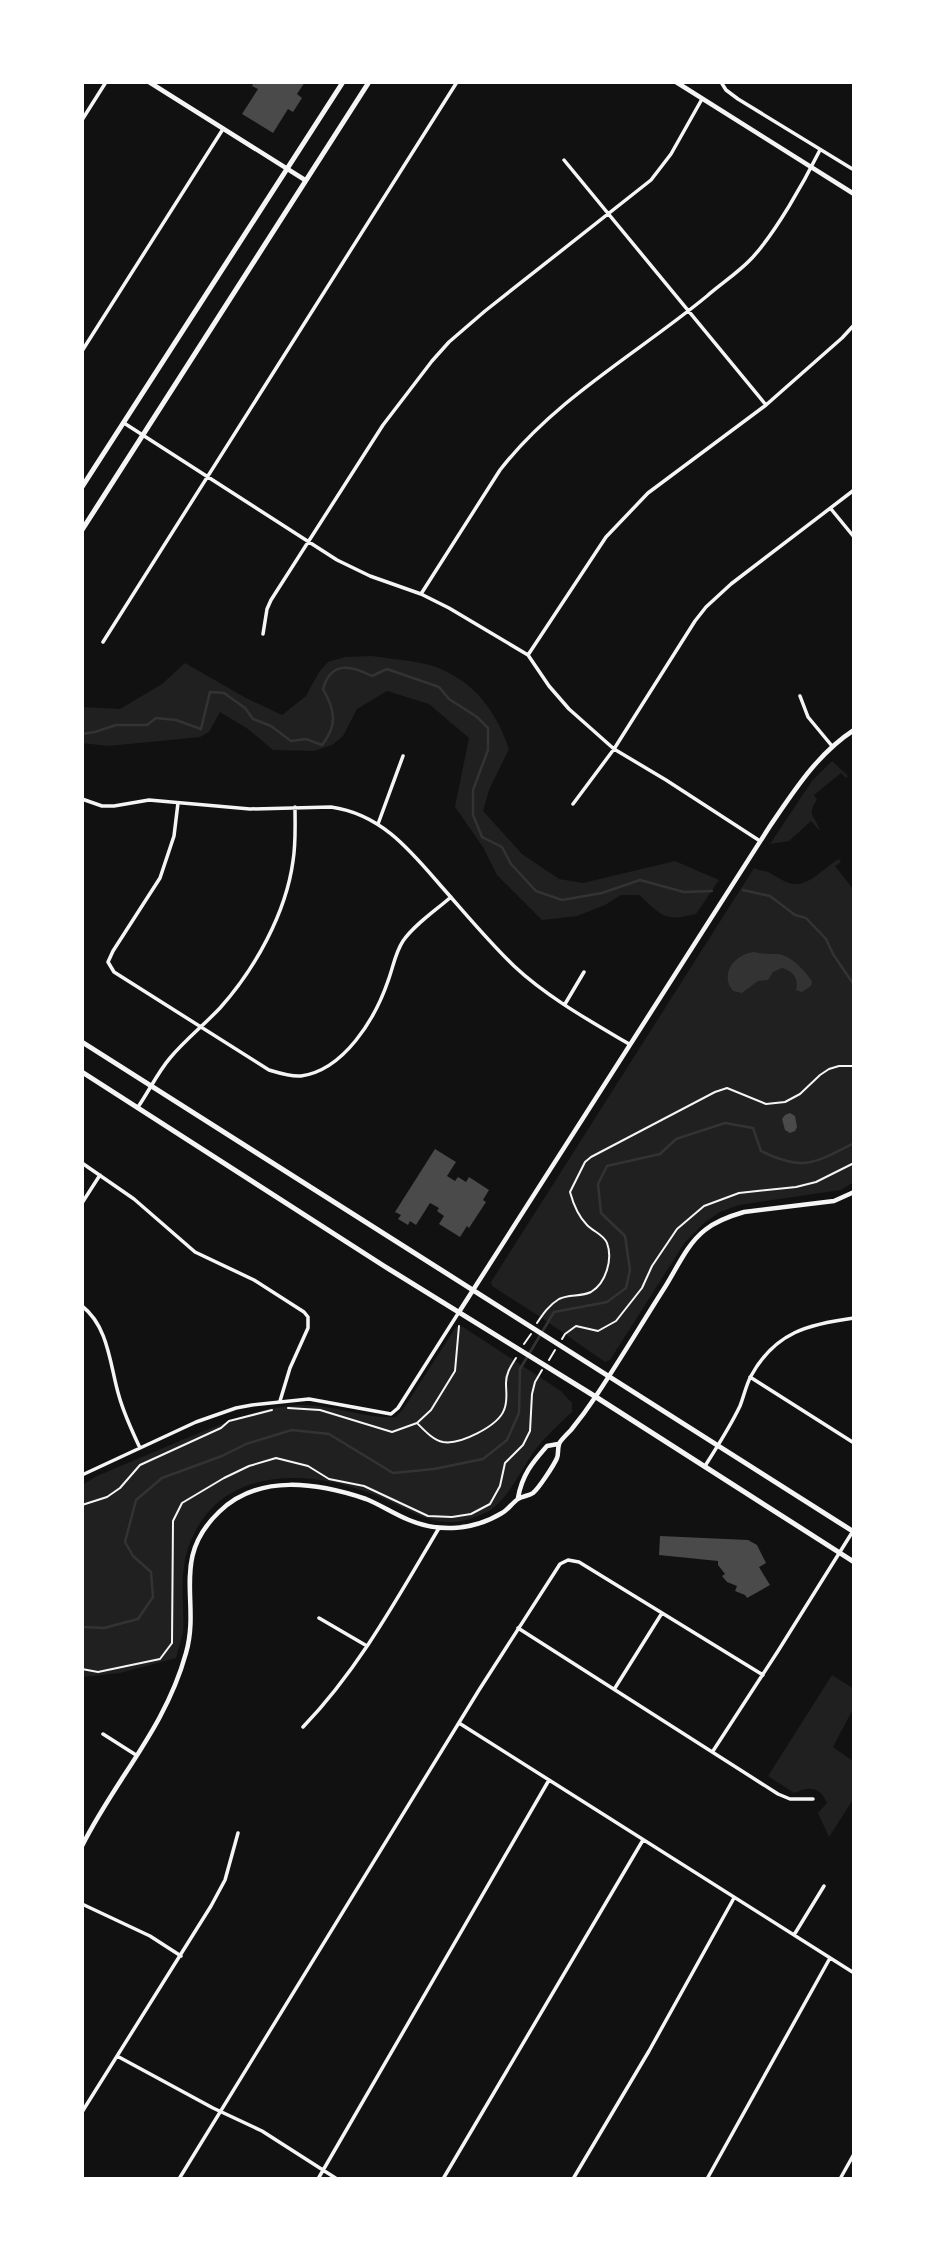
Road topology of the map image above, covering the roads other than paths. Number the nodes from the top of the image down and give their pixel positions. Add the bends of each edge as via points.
1 (106, 82) edge
2 (149, 82) edge
3 (343, 82) edge
4 (369, 82) edge
5 (457, 82) edge
6 (676, 82) edge
7 (721, 82) edge
8 (702, 99) junction
9 (82, 120) edge
10 (223, 128) junction
11 (820, 150) junction
12 (564, 160) dead end
13 (811, 167) junction
14 (287, 169) junction
15 (854, 170) edge
16 (305, 180) junction
17 (854, 194) edge
18 (609, 215) junction
19 (689, 311) junction
20 (854, 325) edge
21 (82, 351) edge
22 (766, 405) junction
23 (122, 422) junction
24 (142, 435) junction
25 (206, 476) junction
26 (82, 487) edge
27 (854, 490) edge
28 (831, 509) junction
29 (82, 530) edge
30 (854, 537) edge
31 (307, 541) junction
32 (421, 594) junction
33 (262, 634) dead end
34 (103, 642) dead end
35 (528, 656) junction
36 (800, 696) dead end
37 (854, 730) edge
38 (832, 746) junction
39 (614, 749) junction
40 (403, 756) dead end
41 (82, 799) edge
42 (178, 803) junction
43 (573, 804) dead end
44 (295, 807) junction
45 (378, 824) junction
46 (760, 841) junction
47 (451, 898) junction
48 (584, 972) dead end
49 (565, 1004) junction
50 (199, 1027) junction
51 (82, 1042) edge
52 (629, 1044) junction
53 (82, 1072) edge
54 (152, 1086) junction
55 (138, 1107) junction
56 (82, 1163) edge
57 (100, 1175) junction
58 (854, 1192) edge
59 (82, 1203) edge
60 (473, 1291) junction
61 (82, 1306) edge
62 (459, 1312) junction
63 (854, 1318) edge
64 (609, 1376) junction
65 (750, 1377) junction
66 (596, 1396) junction
67 (280, 1401) junction
68 (854, 1443) edge
69 (558, 1444) junction
70 (718, 1445) junction
71 (139, 1448) junction
72 (705, 1466) junction
73 (82, 1475) edge
74 (517, 1499) junction
75 (439, 1528) junction
76 (853, 1532) edge
77 (840, 1553) junction
78 (854, 1562) edge
79 (662, 1613) junction
80 (319, 1618) dead end
81 (517, 1628) junction
82 (367, 1646) junction
83 (763, 1675) junction
84 (615, 1689) junction
85 (459, 1723) junction
86 (303, 1727) dead end
87 (103, 1734) dead end
88 (713, 1751) junction
89 (138, 1756) junction
90 (549, 1780) junction
91 (813, 1799) dead end
92 (238, 1833) dead end
93 (643, 1840) junction
94 (82, 1846) edge
95 (824, 1886) dead end
96 (735, 1898) junction
97 (82, 1904) edge
98 (794, 1935) junction
99 (181, 1956) junction
100 (830, 1958) junction
101 (854, 1973) edge
102 (117, 2056) junction
103 (221, 2111) junction
104 (82, 2112) edge
105 (854, 2154) edge
106 (323, 2170) junction
107 (179, 2179) edge
108 (318, 2179) edge
109 (337, 2179) edge
110 (443, 2179) edge
111 (573, 2179) edge
112 (706, 2179) edge
113 (840, 2179) edge

1 - 9 street
2 - 10 street
3 - 14 main road
4 - 16 main road
5 - 25 street
6 - 8 street
7 - 11 street via 738,99
8 - 13 street
8 - 18 street via 663,166
10 - 14 street
10 - 21 street
11 - 13 street
11 - 15 street
12 - 18 street
13 - 17 street
13 - 19 street via 753,257
14 - 16 street
14 - 23 main road
16 - 24 main road
18 - 19 street
18 - 31 street via 449,342 383,425
19 - 22 street
19 - 32 street via 546,419 513,453
20 - 22 street
22 - 35 street via 648,493 617,523
23 - 24 street
23 - 26 main road
24 - 25 street
24 - 29 main road
25 - 31 street
25 - 34 street
27 - 28 street
28 - 30 street
28 - 39 street via 706,607
31 - 32 street via 351,567
31 - 33 street via 267,609
32 - 35 street
35 - 39 street via 569,709
36 - 38 street via 808,717
37 - 38 street
38 - 46 street via 801,781
39 - 43 street
39 - 46 street
40 - 45 street
41 - 42 street via 102,806 149,800
42 - 44 street via 250,809
42 - 50 street via 174,836 160,878 108,962 114,972
44 - 45 street via 344,809
44 - 50 street via 293,863 277,914 236,988
45 - 47 street via 407,848
46 - 52 street
47 - 49 street via 514,966
47 - 50 street via 403,940 378,1005 358,1038 315,1073 297,1077 269,1070
48 - 49 street
49 - 52 street
50 - 54 street via 169,1059
51 - 54 main road
52 - 60 street
53 - 55 main road
54 - 55 street
54 - 60 main road
55 - 62 main road
56 - 57 street
57 - 59 street
57 - 67 street via 195,1252 254,1280 308,1317
58 - 64 street via 834,1200 744,1212 705,1230
60 - 62 street
60 - 64 main road
61 - 71 street via 108,1346 120,1398
62 - 66 main road
62 - 67 street via 394,1412 309,1399
63 - 65 street via 797,1331 772,1348
64 - 66 street
64 - 70 main road
65 - 68 street
65 - 70 street
66 - 69 street
66 - 72 main road
67 - 71 street via 222,1412
69 - 74 street via 547,1446 533,1462
69 - 74 street via 558,1456 532,1494
70 - 72 street
70 - 76 main road
71 - 73 street
72 - 77 main road
74 - 75 street via 504,1513 476,1525
75 - 82 street
75 - 89 street via 407,1520 364,1499 286,1483 249,1492 220,1510 202,1532 190,1567 190,1634 185,1659
76 - 77 street
77 - 78 main road
77 - 83 street
79 - 81 street via 579,1562 568,1560 555,1568
79 - 83 street
79 - 84 street
80 - 82 street
81 - 84 street
81 - 85 street
82 - 86 street
83 - 88 street
84 - 88 street
85 - 90 street
85 - 103 street
87 - 89 street
88 - 91 street via 778,1794
89 - 94 street
90 - 93 street
90 - 106 street
92 - 99 street via 225,1880
93 - 96 street
93 - 110 street
95 - 98 street
96 - 98 street
96 - 111 street
97 - 99 street
98 - 100 street
99 - 102 street
100 - 101 street
100 - 112 street
102 - 103 street
102 - 104 street
103 - 106 street
103 - 107 street
105 - 113 street
106 - 108 street
106 - 109 street

